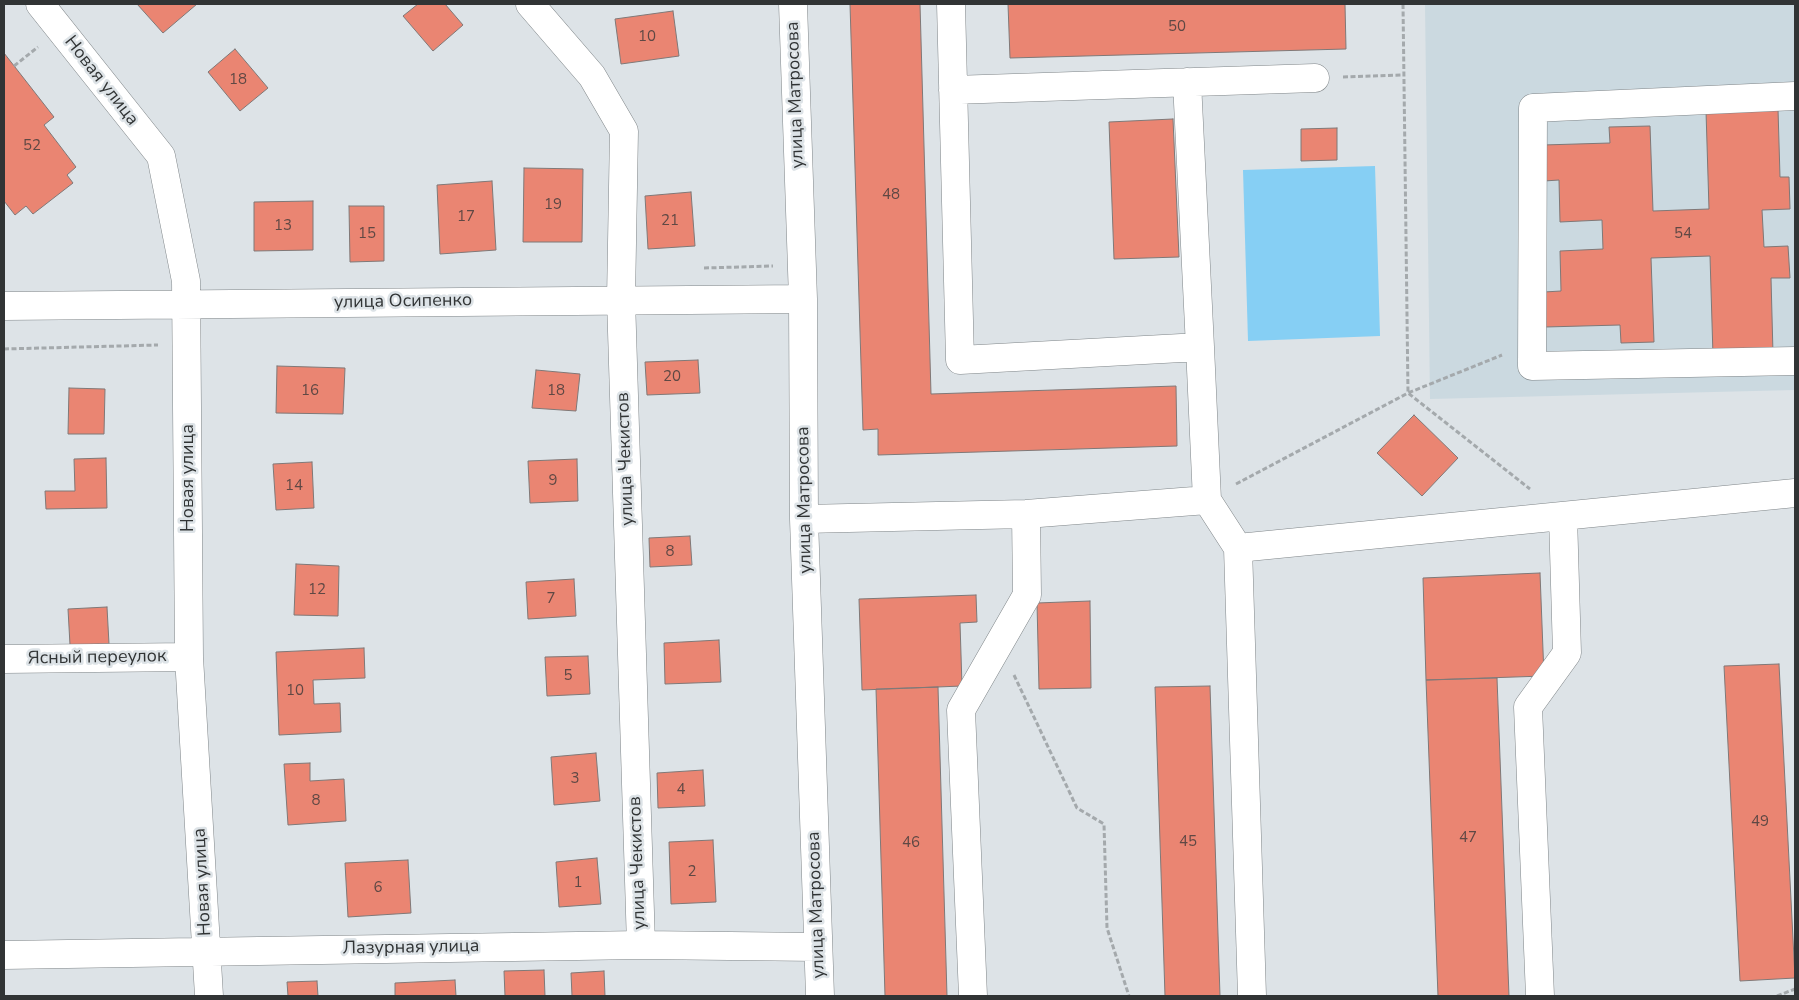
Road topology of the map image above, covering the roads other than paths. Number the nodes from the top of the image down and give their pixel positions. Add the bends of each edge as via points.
1 (40, 4) edge
2 (530, 4) edge
3 (794, 4) edge
4 (951, 4) edge
5 (1315, 78) road end
6 (1187, 82) junction
7 (953, 90) junction
8 (1795, 96) edge
9 (803, 298) junction
10 (621, 299) junction
11 (188, 304) junction
12 (4, 306) edge
13 (1200, 347) junction
14 (1795, 361) edge
15 (1795, 492) edge
16 (1207, 500) junction
17 (1026, 514) junction
18 (1563, 516) junction
19 (804, 519) junction
20 (1238, 548) junction
21 (189, 657) junction
22 (4, 659) edge
23 (641, 945) junction
24 (818, 947) junction
25 (207, 950) junction
26 (4, 955) edge
27 (209, 996) edge
28 (820, 996) edge
29 (973, 996) edge
30 (1252, 996) edge
31 (1540, 996) edge

1 - 11 street, Новая улица via 161,156
2 - 10 street, улица Чекистов via 592,76 624,131
3 - 9 street, улица Матросова
4 - 7 street
5 - 6 street
6 - 7 street
6 - 13 street
7 - 13 street via 960,360
8 - 14 street via 1533,108 1532,366
9 - 10 street, улица Осипенко
9 - 19 street, улица Матросова
10 - 11 street, улица Осипенко
10 - 23 street, улица Чекистов
11 - 12 street, улица Осипенко
11 - 21 street, Новая улица
13 - 16 street
15 - 18 street
16 - 17 street
16 - 20 street
17 - 19 street
17 - 29 street via 1027,595 961,710
18 - 20 street
18 - 31 street via 1567,653 1528,707
19 - 24 street, улица Матросова
20 - 30 street
21 - 22 street, Ясный переулок
21 - 25 street, Новая улица
23 - 24 street, Лазурная улица
23 - 25 street, Лазурная улица
24 - 28 street, улица Матросова
25 - 26 street, Лазурная улица
25 - 27 street, Новая улица

